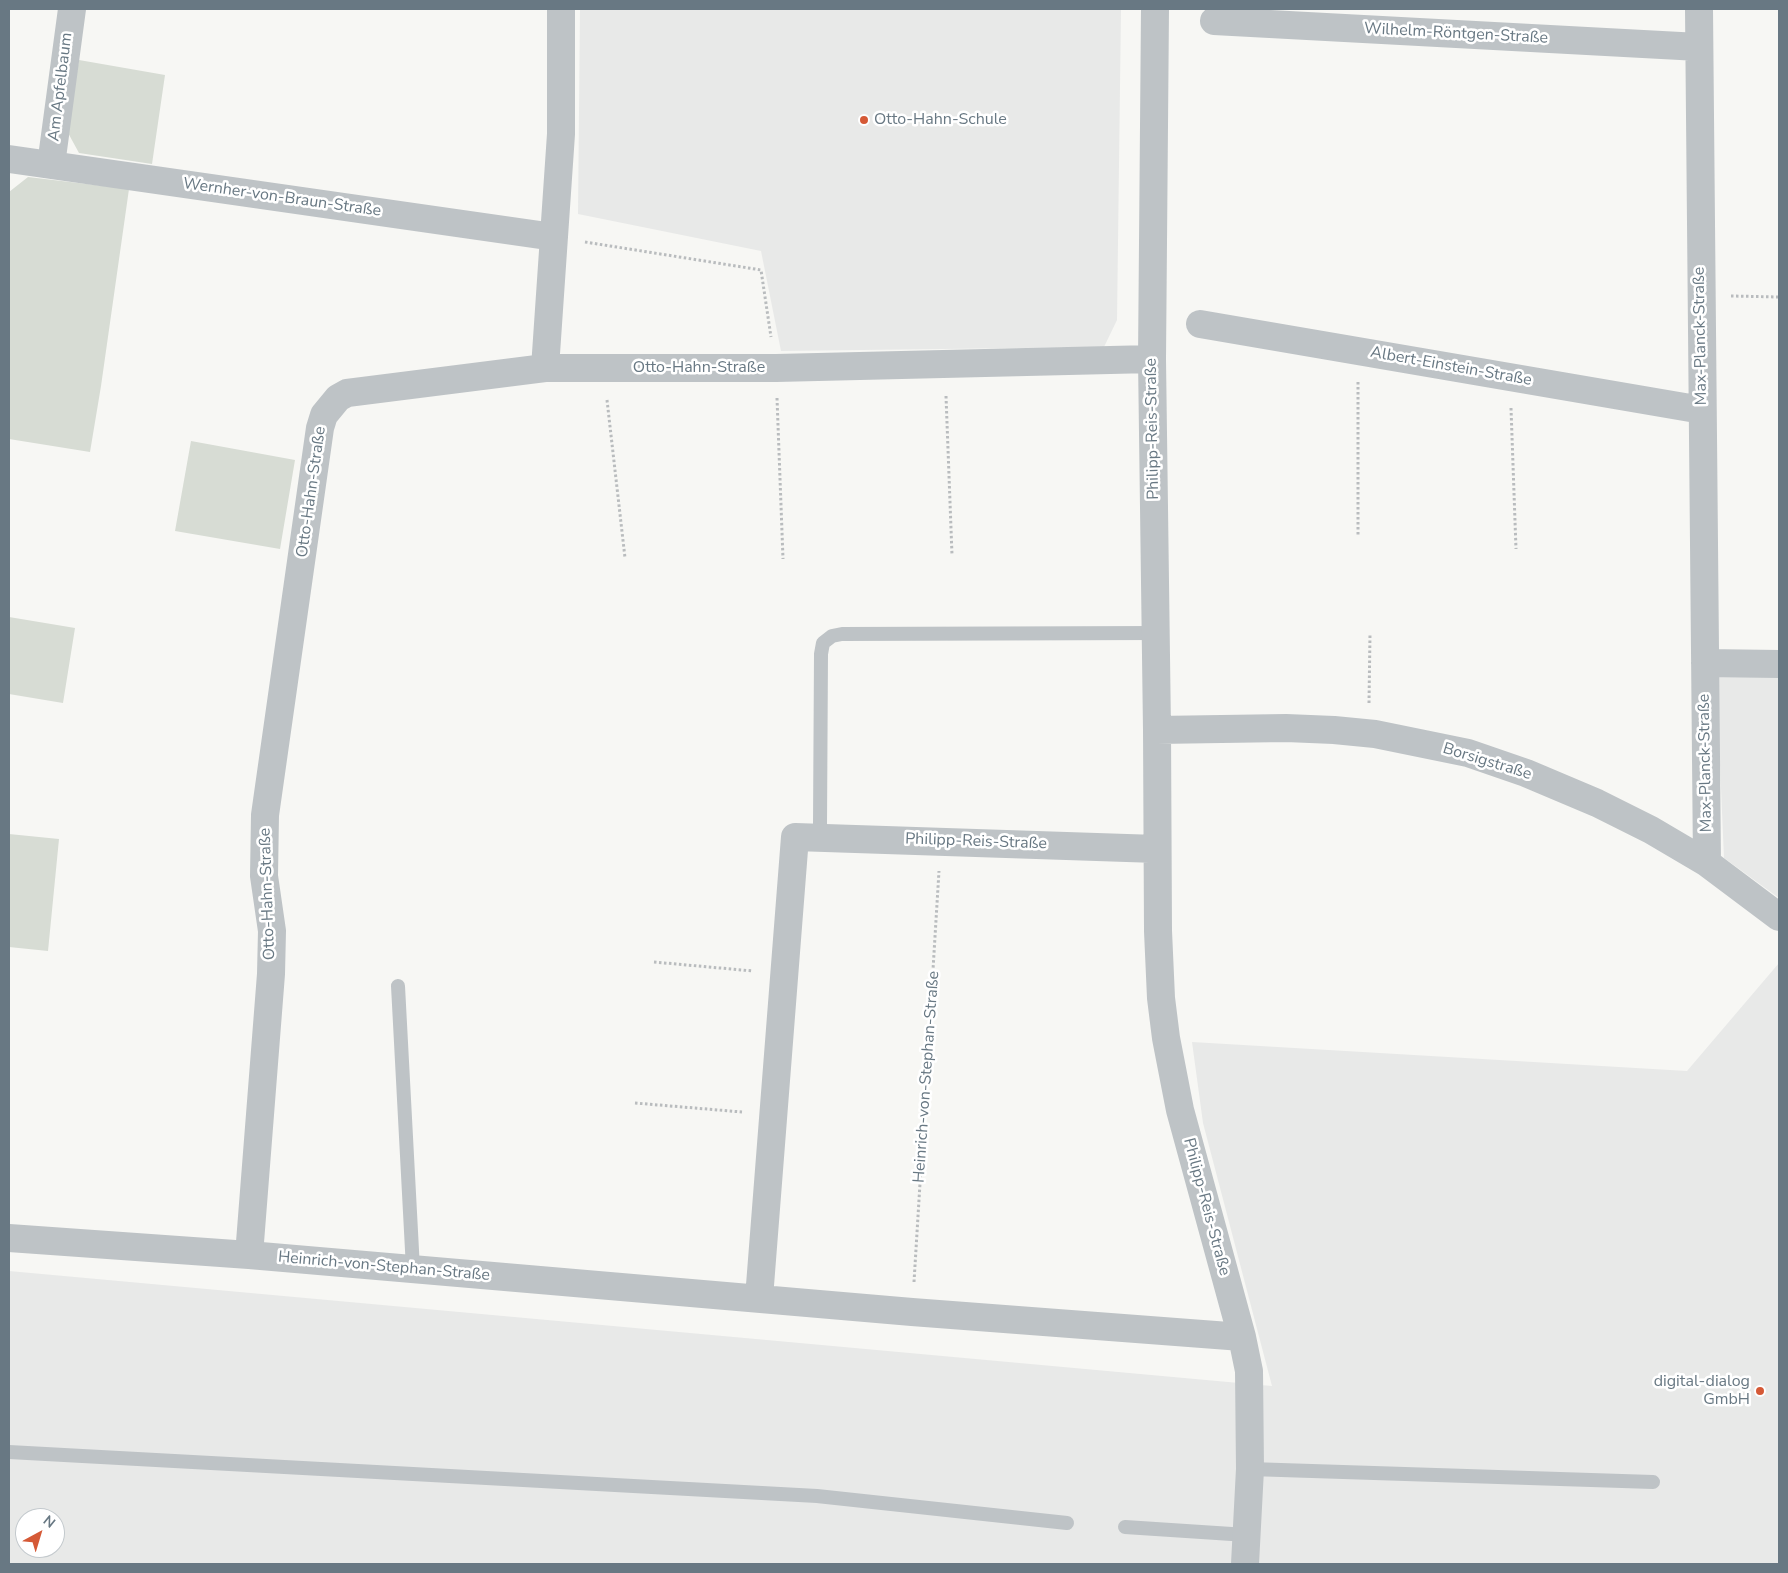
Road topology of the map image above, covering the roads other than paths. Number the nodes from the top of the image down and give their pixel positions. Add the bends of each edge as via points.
1 (72, 9) edge
2 (561, 9) edge
3 (1155, 9) edge
4 (1699, 9) edge
5 (1214, 21) dead end
6 (1699, 46) junction
7 (9, 159) edge
8 (51, 165) junction
9 (554, 237) junction
10 (1200, 324) dead end
11 (1152, 359) junction
12 (545, 368) junction
13 (1702, 410) junction
14 (1156, 633) junction
15 (1705, 664) junction
16 (1779, 664) edge
17 (1157, 730) junction
18 (820, 824) dead end
19 (1157, 848) junction
20 (1707, 863) junction
21 (1779, 917) edge
22 (398, 986) dead end
23 (9, 1238) edge
24 (249, 1255) junction
25 (413, 1269) junction
26 (759, 1298) junction
27 (1242, 1338) junction
28 (9, 1452) edge
29 (1250, 1470) junction
30 (1653, 1482) dead end
31 (1067, 1523) dead end
32 (1125, 1527) dead end
33 (1247, 1535) junction
34 (1245, 1564) edge

1 - 8 street, Am Apfelbaum
2 - 9 street via 561,134
3 - 11 street, Philipp-Reis-Straße
4 - 6 street, Max-Planck-Straße
5 - 6 street, Wilhelm-Röntgen-Straße
6 - 13 street, Max-Planck-Straße
7 - 8 street, Wernher-von-Braun-Straße
8 - 9 street, Wernher-von-Braun-Straße
9 - 12 street
10 - 13 street, Albert-Einstein-Straße
11 - 12 street, Otto-Hahn-Straße via 776,368
11 - 14 street, Philipp-Reis-Straße
12 - 24 street, Otto-Hahn-Straße via 347,393 338,398 324,415 265,816 264,876 272,931 271,974
13 - 15 street, Max-Planck-Straße
14 - 17 street, Philipp-Reis-Straße
14 - 18 lane via 832,636 823,643 821,654
15 - 16 street
15 - 20 street, Max-Planck-Straße
17 - 19 street, Philipp-Reis-Straße
17 - 20 street, Borsigstraße via 1286,728 1368,734 1468,753 1597,803
19 - 26 street, Philipp-Reis-Straße via 795,837
19 - 27 street, Philipp-Reis-Straße via 1161,998 1166,1038 1180,1110
20 - 21 street, Borsigstraße
22 - 25 lane
23 - 24 street, Heinrich-von-Stephan-Straße
24 - 25 street, Heinrich-von-Stephan-Straße
25 - 26 street, Heinrich-von-Stephan-Straße
26 - 27 street, Heinrich-von-Stephan-Straße
27 - 29 street, Philipp-Reis-Straße via 1248,1371
28 - 31 lane via 817,1496
29 - 30 lane
29 - 33 street, Philipp-Reis-Straße
32 - 33 lane
33 - 34 street, Philipp-Reis-Straße

